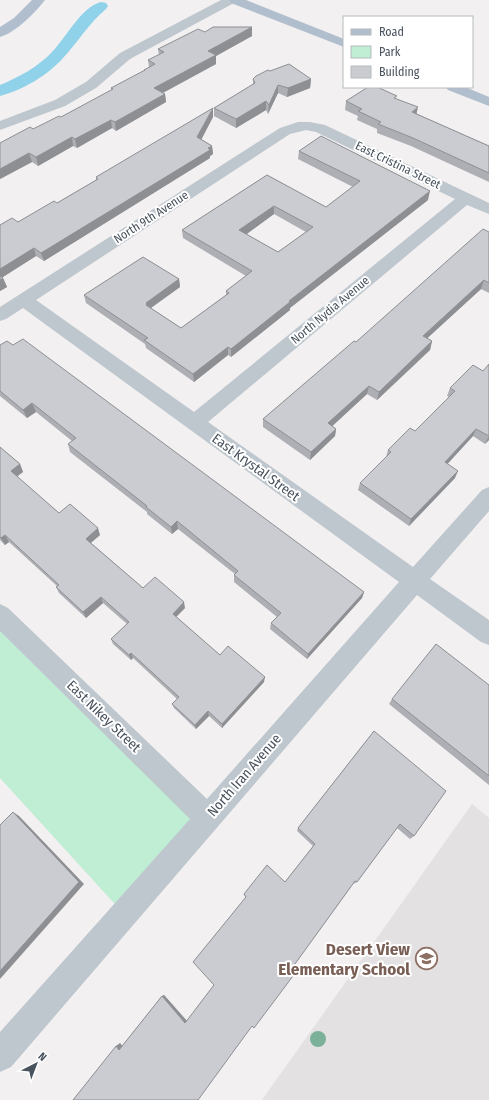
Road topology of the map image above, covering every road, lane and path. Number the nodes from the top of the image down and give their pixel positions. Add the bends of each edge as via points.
1 (39, 0) edge
2 (230, 0) edge
3 (235, 0) edge
4 (0, 33) edge
5 (343, 43) edge
6 (455, 88) edge
7 (489, 102) edge
8 (305, 125) joint
9 (0, 126) edge
10 (466, 198) junction
11 (489, 209) edge
12 (24, 300) junction
13 (0, 315) edge
14 (195, 422) junction
15 (489, 496) edge
16 (414, 581) junction
17 (0, 615) edge
18 (489, 634) edge
19 (207, 817) junction
20 (0, 1056) edge

1 - 4 main road via 18,21
2 - 9 street via 125,56 91,85 60,103
3 - 5 main road
6 - 7 main road
8 - 10 street, East Cristina Street via 320,128
8 - 12 street, North 9th Avenue via 286,131
10 - 11 street, East Cristina Street
10 - 14 street, North Nydia Avenue
12 - 13 street, North 9th Avenue
12 - 14 street, East Krystal Street
14 - 16 street, East Krystal Street
15 - 16 street, North Iran Avenue
16 - 18 street, East Krystal Street
16 - 19 street, North Iran Avenue
17 - 19 street, East Nikey Street
19 - 20 street, North Iran Avenue

